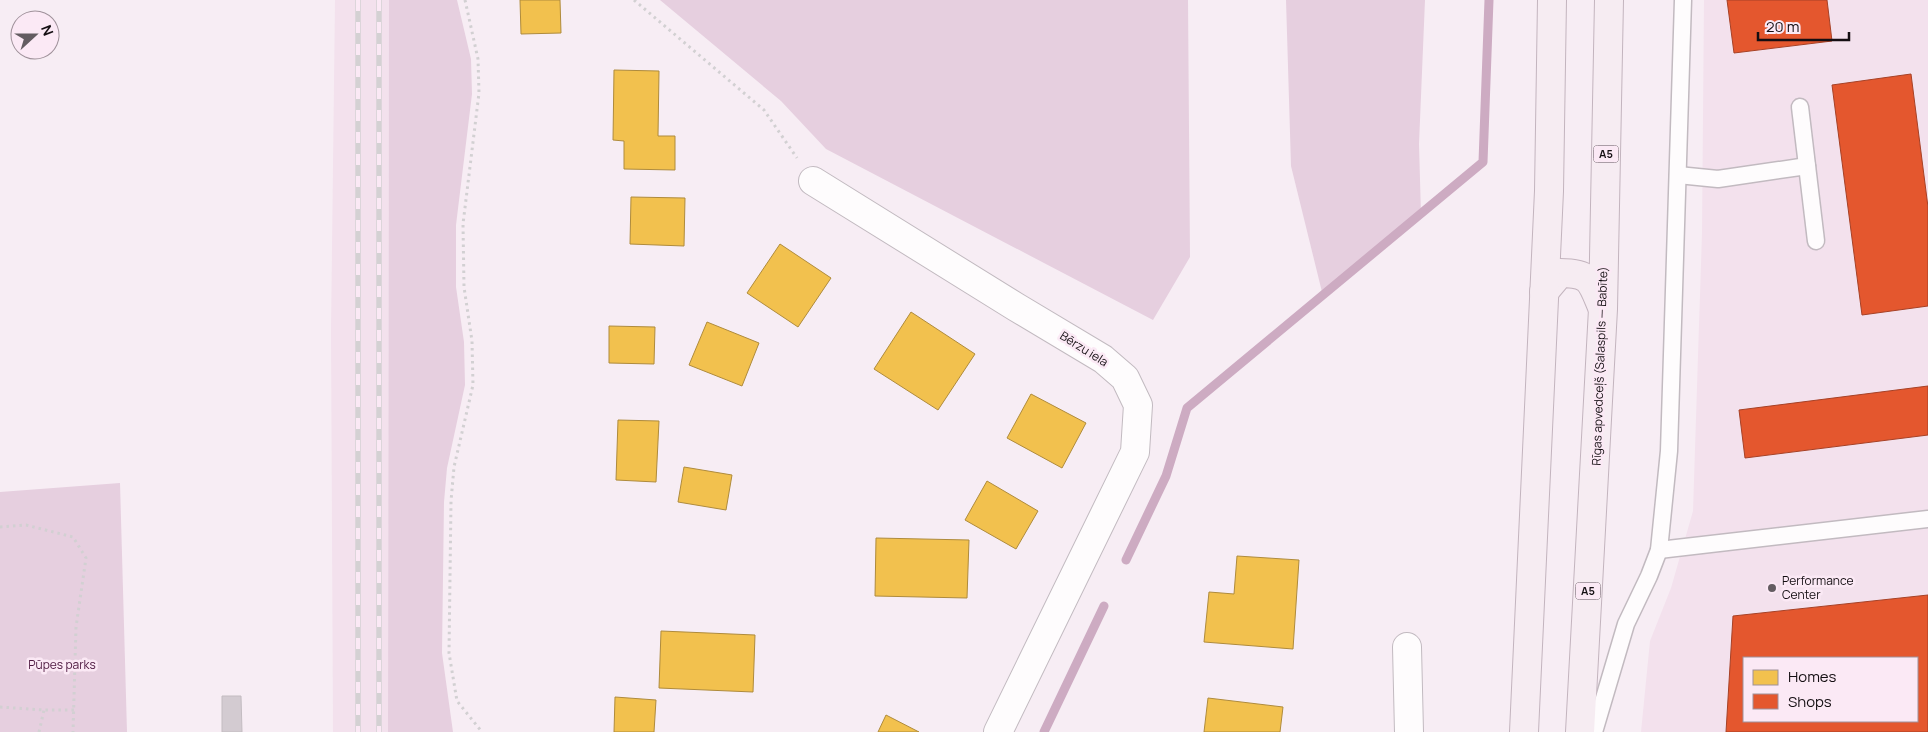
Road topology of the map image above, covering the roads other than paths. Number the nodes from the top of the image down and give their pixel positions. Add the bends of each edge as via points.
1 (1552, 0) edge
2 (1609, 0) edge
3 (1683, 0) edge
4 (1800, 108) dead end
5 (1807, 166) junction
6 (1678, 175) junction
7 (813, 181) road end
8 (1816, 241) dead end
9 (1544, 292) junction
10 (1603, 309) junction
11 (1928, 520) edge
12 (1659, 550) junction
13 (1407, 647) dead end
14 (998, 732) edge
15 (1409, 732) edge
16 (1524, 732) edge
17 (1580, 732) edge
18 (1594, 732) edge

1 - 9 highway
2 - 10 highway, Rīgas apvedceļš (Salaspils — Babīte) / A5
3 - 6 lane
4 - 5 lane
5 - 6 lane via 1718,179
5 - 8 lane
6 - 12 lane via 1669,451
7 - 14 street, Bērzu iela via 1103,359 1125,378 1138,405 1135,452
9 - 10 highway via 1560,273 1577,273 1592,282
9 - 16 highway
10 - 17 highway, Rīgas apvedceļš (Salaspils — Babīte) / A5
11 - 12 lane
12 - 18 lane via 1626,624
13 - 15 street

